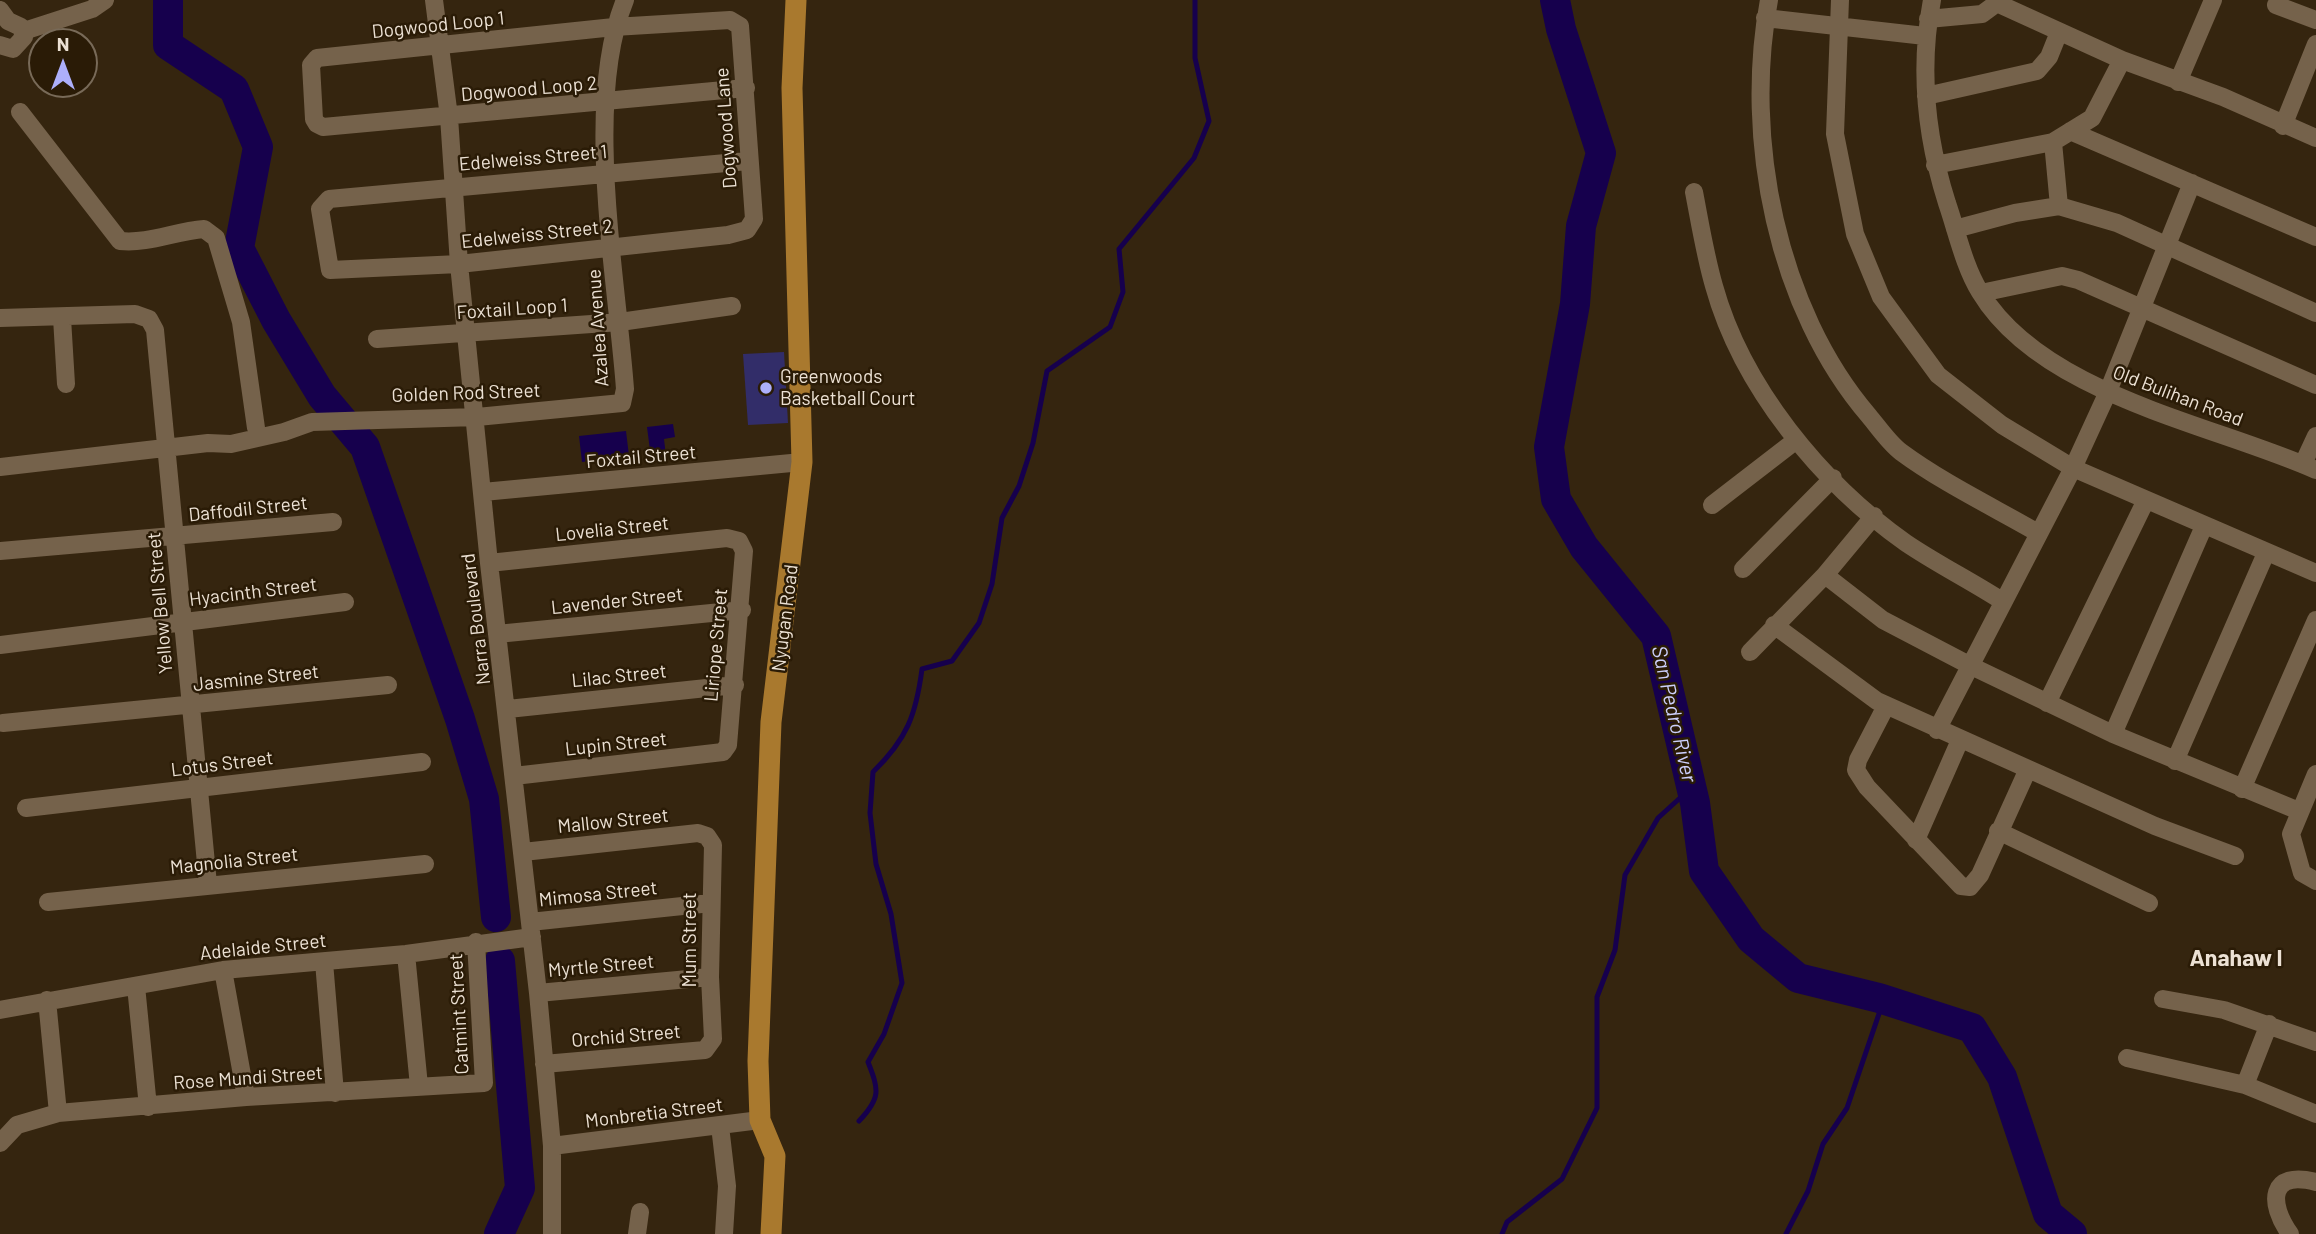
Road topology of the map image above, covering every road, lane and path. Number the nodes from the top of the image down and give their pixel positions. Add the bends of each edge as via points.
1 (105, 0) edge
2 (434, 0) edge
3 (625, 0) edge
4 (796, 0) edge
5 (1840, 0) edge
6 (1932, 0) edge
7 (2213, 0) edge
8 (2000, 2) edge
9 (2276, 5) dead end
10 (1767, 9) edge
11 (3, 19) edge
12 (2316, 20) edge
13 (737, 22) joint
14 (614, 27) junction
15 (1838, 27) junction
16 (1927, 27) junction
17 (24, 31) junction
18 (2059, 32) junction
19 (2316, 44) edge
20 (0, 45) edge
21 (441, 47) junction
22 (2122, 60) junction
23 (2178, 82) junction
24 (746, 88) junction
25 (1926, 96) junction
26 (605, 102) junction
27 (20, 113) dead end
28 (449, 117) junction
29 (317, 124) joint
30 (2283, 126) junction
31 (2070, 131) junction
32 (2316, 138) edge
33 (2053, 142) junction
34 (748, 161) junction
35 (1935, 165) junction
36 (606, 172) junction
37 (2192, 183) junction
38 (454, 186) junction
39 (1693, 192) dead end
40 (2059, 206) junction
41 (1955, 229) junction
42 (747, 230) joint
43 (2316, 237) edge
44 (2165, 245) junction
45 (612, 247) junction
46 (459, 264) junction
47 (330, 270) joint
48 (1981, 293) junction
49 (732, 306) dead end
50 (2140, 308) junction
51 (2316, 313) edge
52 (0, 318) edge
53 (61, 318) junction
54 (620, 322) junction
55 (466, 334) junction
56 (377, 338) dead end
57 (66, 384) dead end
58 (2316, 385) edge
59 (2107, 394) junction
60 (622, 403) joint
61 (477, 417) junction
62 (306, 424) junction
63 (256, 428) junction
64 (2316, 436) edge
65 (1795, 441) junction
66 (208, 443) junction
67 (166, 447) junction
68 (802, 462) junction
69 (0, 467) edge
70 (2309, 467) edge
71 (2073, 468) junction
72 (1833, 478) junction
73 (483, 492) junction
74 (2145, 502) junction
75 (1712, 505) dead end
76 (1874, 516) junction
77 (333, 522) dead end
78 (2204, 526) junction
79 (2038, 533) junction
80 (176, 538) junction
81 (740, 541) joint
82 (0, 551) edge
83 (2266, 552) junction
84 (489, 564) junction
85 (1743, 569) dead end
86 (2316, 573) edge
87 (1825, 575) junction
88 (2003, 601) junction
89 (345, 602) dead end
90 (741, 610) junction
91 (2316, 620) edge
92 (183, 622) junction
93 (1774, 625) junction
94 (497, 634) junction
95 (0, 645) edge
96 (1750, 652) dead end
97 (1969, 665) junction
98 (388, 685) dead end
99 (735, 685) junction
100 (2048, 703) junction
101 (190, 706) junction
102 (1886, 706) junction
103 (508, 709) junction
104 (3, 723) dead end
105 (1937, 730) junction
106 (2113, 734) junction
107 (1960, 740) junction
108 (723, 752) joint
109 (2175, 761) junction
110 (422, 762) dead end
111 (2028, 769) junction
112 (2316, 774) edge
113 (514, 776) junction
114 (200, 788) junction
115 (2242, 789) junction
116 (26, 808) dead end
117 (2299, 811) junction
118 (1998, 831) junction
119 (707, 836) joint
120 (1916, 840) junction
121 (523, 852) junction
122 (2235, 856) dead end
123 (425, 864) dead end
124 (2316, 881) edge
125 (208, 884) junction
126 (48, 902) dead end
127 (711, 903) junction
128 (2149, 903) dead end
129 (531, 929) junction
130 (476, 942) junction
131 (406, 954) junction
132 (324, 962) junction
133 (223, 970) junction
134 (710, 976) junction
135 (136, 986) junction
136 (538, 993) junction
137 (2163, 999) dead end
138 (47, 1000) junction
139 (2, 1011) edge
140 (2269, 1024) junction
141 (2316, 1042) edge
142 (710, 1046) joint
143 (2127, 1058) dead end
144 (544, 1064) junction
145 (484, 1083) joint
146 (2245, 1085) junction
147 (419, 1087) junction
148 (335, 1093) junction
149 (246, 1097) junction
150 (148, 1107) junction
151 (58, 1113) junction
152 (2316, 1114) edge
153 (760, 1120) junction
154 (720, 1126) junction
155 (0, 1143) edge
156 (552, 1146) junction
157 (2316, 1182) edge
158 (640, 1212) dead end
159 (552, 1234) edge
160 (637, 1234) edge
161 (724, 1234) edge
162 (771, 1234) edge
163 (2290, 1234) edge

1 - 17 street via 92,9
2 - 21 street, Narra Boulevard
3 - 14 street, Azalea Avenue
4 - 68 main road, Nyugan Road via 792,88
5 - 15 street
6 - 16 street, Old Bulihan Road
7 - 23 street
8 - 16 street via 1982,14
8 - 18 street
9 - 12 street
10 - 15 street
10 - 79 street via 1760,47 1760,105 1767,176 1785,262 1815,335 1852,396 1899,451
11 - 17 street via 18,23
13 - 14 street, Dogwood Loop 1
13 - 24 street, Dogwood Lane
14 - 21 street, Dogwood Loop 1
14 - 26 street, Azalea Avenue
15 - 16 street
15 - 71 street via 1835,134 1855,234 1881,297 1938,374 2003,425
16 - 25 street, Old Bulihan Road
17 - 20 street via 18,47
18 - 22 street
18 - 25 street via 2049,57 2037,71
19 - 30 street
21 - 28 street, Narra Boulevard
21 - 29 street, Dogwood Loop 1 via 312,60
22 - 23 street
22 - 31 street via 2092,118
23 - 30 street via 2223,97
24 - 26 street, Dogwood Loop 2
24 - 34 street, Dogwood Lane
25 - 35 street, Old Bulihan Road
26 - 28 street, Dogwood Loop 2
26 - 36 street, Azalea Avenue
27 - 63 street via 120,241 139,243 178,230 204,229 216,238 241,322
28 - 29 street, Dogwood Loop 2
28 - 38 street, Narra Boulevard
30 - 32 street
31 - 33 street
31 - 37 street
33 - 35 street
33 - 40 street
34 - 36 street, Edelweiss Street 1
34 - 42 street, Dogwood Lane via 754,219
35 - 41 street, Old Bulihan Road
36 - 38 street, Edelweiss Street 1
36 - 45 street, Azalea Avenue
37 - 43 street
37 - 44 street
38 - 46 street, Narra Boulevard
38 - 47 street, Edelweiss Street 1 via 323,202 320,209
39 - 65 street via 1714,288 1741,351
40 - 41 street
40 - 44 street via 2117,223
41 - 48 street, Old Bulihan Road
42 - 45 street, Edelweiss Street 2 via 728,236
44 - 50 street
44 - 51 street
45 - 46 street, Edelweiss Street 2
45 - 54 street, Azalea Avenue
46 - 47 street, Edelweiss Street 2
46 - 55 street, Narra Boulevard
48 - 50 street via 2062,275
48 - 59 street, Old Bulihan Road via 2011,329
49 - 54 street, Foxtail Loop 1
50 - 58 street
50 - 59 street
52 - 53 street
53 - 57 street
53 - 67 street, Yellow Bell Street via 135,314 149,319 155,331
54 - 55 street, Foxtail Loop 1
54 - 60 street, Azalea Avenue
55 - 56 street, Foxtail Loop 1
55 - 61 street, Narra Boulevard
59 - 70 street, Old Bulihan Road
59 - 71 street
60 - 61 street, Golden Rod Street
61 - 62 street, Golden Rod Street
61 - 73 street, Narra Boulevard
62 - 63 street, Golden Rod Street
62 - 66 street, Golden Rod Street via 231,444
63 - 66 street, Golden Rod Street via 231,432
64 - 70 street
65 - 72 street
65 - 75 street
66 - 67 street, Golden Rod Street
67 - 69 street, Golden Rod Street
67 - 80 street, Yellow Bell Street
68 - 73 street, Foxtail Street
68 - 153 main road, Nyugan Road via 771,722 758,1061
71 - 74 street
71 - 79 street
72 - 76 street
72 - 85 street
73 - 84 street, Narra Boulevard
74 - 78 street
74 - 100 street
76 - 87 street
76 - 88 street via 1906,542
77 - 80 street, Daffodil Street
78 - 83 street
78 - 106 street
79 - 88 street
80 - 82 street, Daffodil Street
80 - 92 street, Yellow Bell Street
81 - 84 street, Lovelia Street via 727,538
81 - 90 street, Liriope Street via 744,551
83 - 86 street
83 - 109 street
84 - 94 street, Narra Boulevard
87 - 93 street
87 - 97 street via 1883,620
88 - 97 street
89 - 92 street, Hyacinth Street
90 - 94 street, Lavender Street
90 - 99 street, Liriope Street
91 - 115 street
92 - 95 street, Hyacinth Street
92 - 101 street, Yellow Bell Street
93 - 96 street
93 - 102 street
94 - 103 street, Narra Boulevard
97 - 100 street
97 - 105 street
98 - 101 street, Jasmine Street
99 - 103 street, Lilac Street
99 - 108 street, Liriope Street via 728,746
100 - 106 street
101 - 104 street, Jasmine Street
101 - 114 street, Yellow Bell Street
102 - 105 street
102 - 120 street via 1856,770
103 - 113 street, Narra Boulevard
105 - 107 street
106 - 109 street
107 - 111 street
107 - 120 street
108 - 113 street, Lupin Street
109 - 115 street
110 - 114 street, Lotus Street
111 - 118 street
111 - 122 street
112 - 117 street
113 - 121 street, Narra Boulevard
114 - 116 street, Lotus Street
114 - 125 street, Yellow Bell Street
115 - 117 street
117 - 124 street via 2291,834 2293,851 2302,873
118 - 120 street via 1980,875 1970,887 1961,886
118 - 128 street
119 - 121 street, Mallow Street via 698,833
119 - 127 street, Mum Street via 713,845
121 - 129 street, Narra Boulevard
123 - 125 street, Magnolia Street
125 - 126 street, Magnolia Street
127 - 129 street, Mimosa Street
127 - 134 street, Mum Street
129 - 130 street, Adelaide Street
129 - 136 street, Narra Boulevard
130 - 131 street, Adelaide Street
130 - 145 street, Catmint Street
131 - 132 street, Adelaide Street
131 - 147 street
132 - 133 street, Adelaide Street
132 - 148 street
133 - 135 street, Adelaide Street
133 - 149 street
134 - 136 street, Myrtle Street
134 - 142 street, Mum Street
135 - 138 street, Adelaide Street
135 - 150 street
136 - 144 street, Narra Boulevard
137 - 140 street
138 - 139 street, Adelaide Street
138 - 151 street
140 - 141 street
140 - 146 street
142 - 144 street, Orchid Street
143 - 146 street
144 - 156 street, Narra Boulevard
145 - 147 street, Rose Mundi Street
146 - 152 street
147 - 148 street, Rose Mundi Street
148 - 149 street, Rose Mundi Street
149 - 150 street, Rose Mundi Street
150 - 151 street, Rose Mundi Street
151 - 155 street, Rose Mundi Street via 17,1125
153 - 154 street, Monbretia Street
153 - 162 main road, Nyugan Road via 775,1156
154 - 156 street, Monbretia Street
154 - 161 street via 727,1186
156 - 159 street, Narra Boulevard
157 - 163 street via 2284,1181 2277,1190 2274,1205
158 - 160 street

